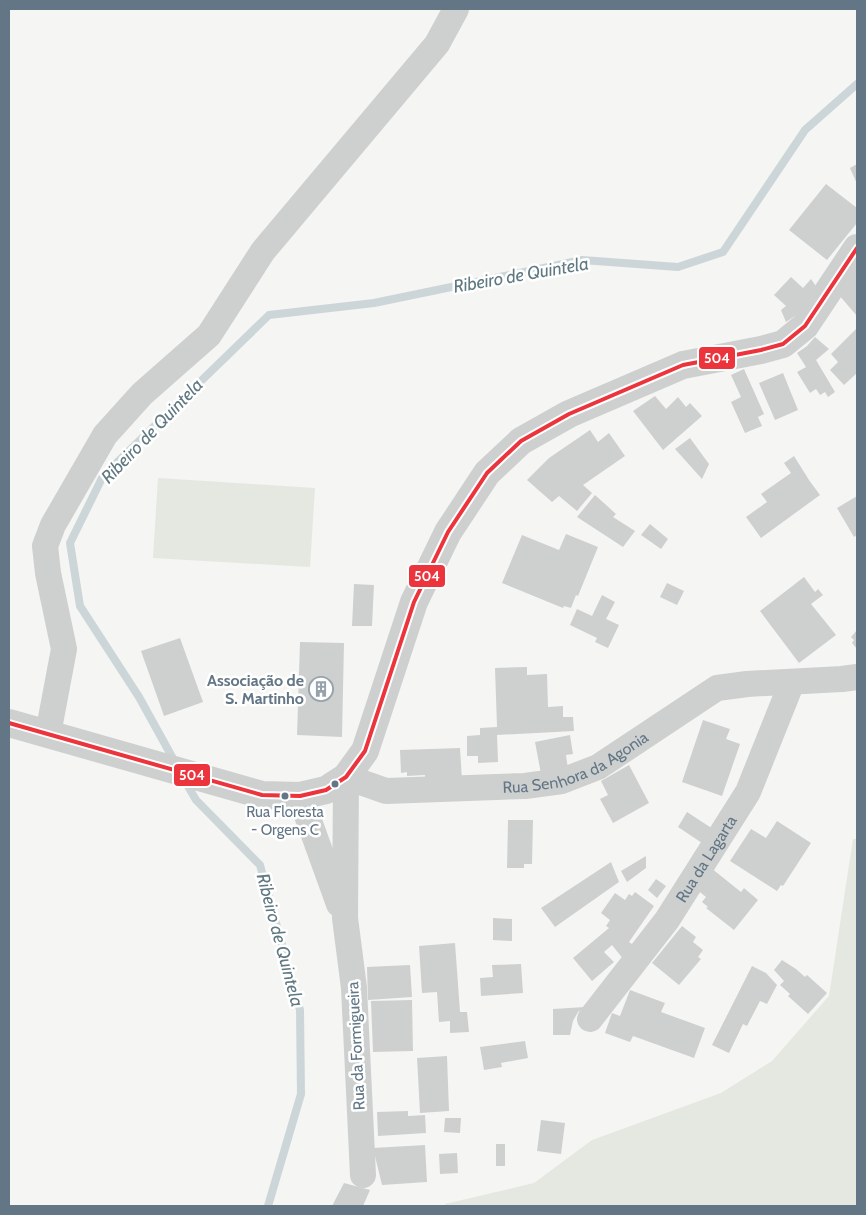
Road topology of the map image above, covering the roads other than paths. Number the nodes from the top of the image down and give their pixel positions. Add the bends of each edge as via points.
1 (456, 9) edge
2 (857, 248) edge
3 (857, 677) edge
4 (792, 682) junction
5 (9, 723) edge
6 (48, 734) junction
7 (346, 777) junction
8 (300, 796) junction
9 (344, 918) junction
10 (590, 1019) dead end
11 (363, 1175) dead end

1 - 6 street via 437,44 263,251 209,335 142,394 105,435 53,525 45,546 64,649
2 - 7 street via 805,326 783,344 683,365 604,398 521,441 487,473 448,532 414,602 365,752
3 - 4 street, Rua Senhora da Agonia
4 - 7 street, Rua Senhora da Agonia via 717,688 598,767 562,781 525,786 386,791
4 - 10 street, Rua da Lagarta via 748,792 667,920
5 - 6 street
6 - 8 street via 262,795
7 - 8 street via 326,790
7 - 9 street
8 - 9 street
9 - 11 street, Rua da Formigueira via 354,988

